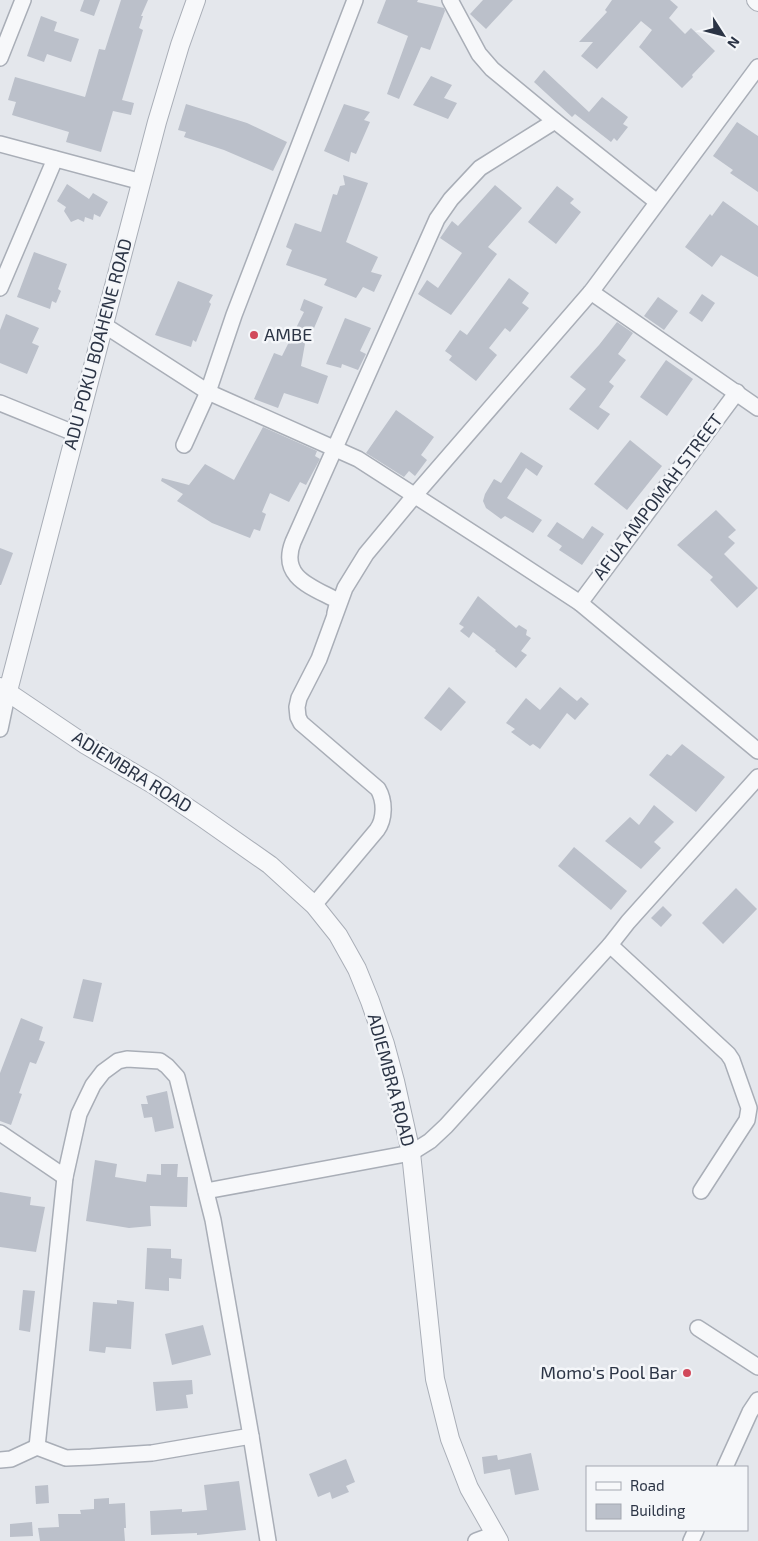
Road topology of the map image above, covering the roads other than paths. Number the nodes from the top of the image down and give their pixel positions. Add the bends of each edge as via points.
1 (23, 0) edge
2 (196, 0) edge
3 (355, 0) edge
4 (450, 0) edge
5 (0, 58) edge
6 (758, 67) edge
7 (554, 121) junction
8 (0, 144) edge
9 (55, 158) junction
10 (142, 182) junction
11 (657, 202) junction
12 (0, 288) edge
13 (591, 292) junction
14 (104, 326) junction
15 (208, 392) junction
16 (737, 392) junction
17 (0, 403) edge
18 (758, 408) edge
19 (74, 433) junction
20 (184, 445) dead end
21 (336, 449) junction
22 (415, 495) junction
23 (580, 603) junction
24 (334, 617) junction
25 (4, 689) edge
26 (0, 729) edge
27 (758, 751) edge
28 (758, 777) edge
29 (314, 905) junction
30 (610, 945) junction
31 (0, 1133) edge
32 (411, 1153) junction
33 (65, 1177) junction
34 (206, 1191) junction
35 (701, 1191) dead end
36 (698, 1328) dead end
37 (758, 1367) edge
38 (758, 1400) edge
39 (252, 1436) junction
40 (37, 1447) junction
41 (0, 1460) edge
42 (725, 1466) edge
43 (497, 1538) edge
44 (268, 1541) edge
45 (476, 1541) edge

1 - 5 street
2 - 10 street, ADU POKU BOAHENE ROAD via 157,122
3 - 15 street via 234,315
4 - 7 street via 479,54 492,69
6 - 11 street
7 - 11 street
7 - 21 street via 480,168 437,219
8 - 9 street
9 - 10 street
9 - 12 street
10 - 14 street, ADU POKU BOAHENE ROAD
11 - 13 street
13 - 16 street
13 - 22 street
14 - 15 street
14 - 19 street, ADU POKU BOAHENE ROAD
15 - 20 street
15 - 21 street
16 - 18 street
16 - 23 street, AFUA AMPOMAH STREET
17 - 19 street
19 - 25 street, ADU POKU BOAHENE ROAD
21 - 22 street
21 - 24 street via 289,552 291,569 299,579 338,601
22 - 23 street
22 - 24 street via 355,570
23 - 27 street
24 - 29 street via 319,659 299,698 298,717 378,789 383,801 382,821
25 - 26 street
25 - 29 street, ADIEMBRA ROAD via 203,818 270,865
28 - 30 street
29 - 32 street, ADIEMBRA ROAD via 338,935 370,1001 385,1044
30 - 32 street via 446,1126
30 - 35 street via 732,1060 749,1114
31 - 33 street
32 - 34 street
32 - 43 street, ADIEMBRA ROAD via 435,1379 450,1439 469,1488
33 - 34 street via 78,1114 93,1084 118,1061 160,1061 177,1077
33 - 40 street
34 - 39 street
36 - 37 street
38 - 42 street
39 - 40 street via 152,1453 91,1457 66,1458
39 - 44 street
40 - 41 street via 11,1459
43 - 45 street

